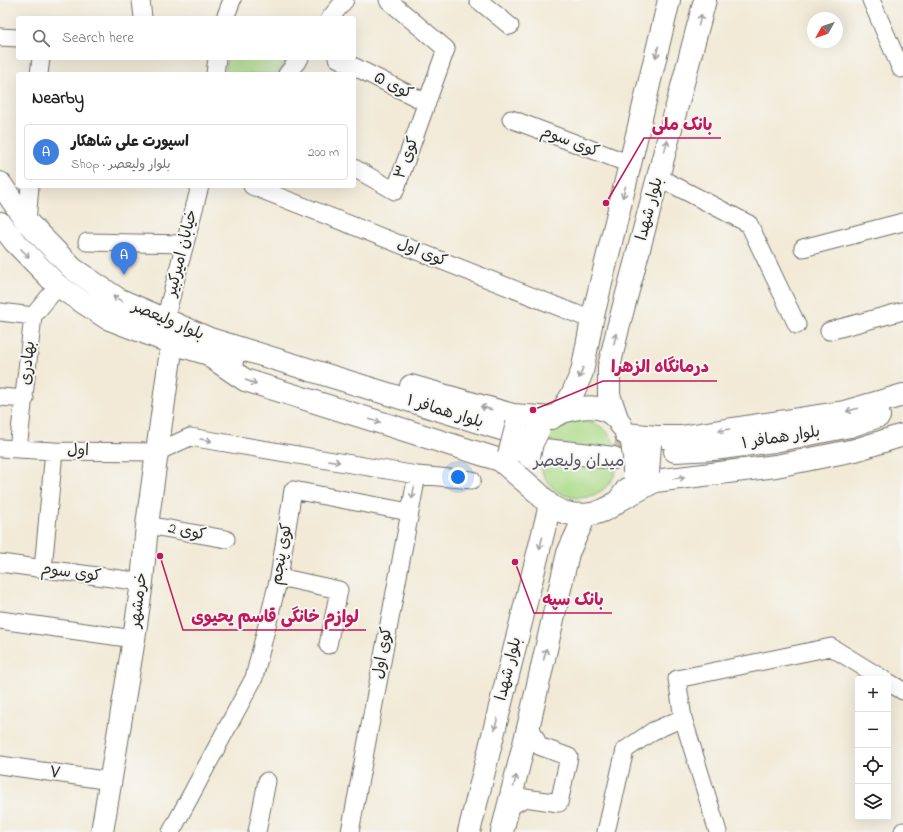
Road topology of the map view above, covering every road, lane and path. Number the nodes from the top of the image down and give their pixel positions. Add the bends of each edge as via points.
1 (141, 0) edge
2 (232, 0) edge
3 (345, 0) edge
4 (388, 0) edge
5 (478, 0) edge
6 (669, 0) edge
7 (705, 0) edge
8 (871, 0) edge
9 (144, 16) edge
10 (225, 16) edge
11 (332, 16) edge
12 (510, 26) dead end
13 (0, 37) edge
14 (16, 38) edge
15 (41, 60) edge
16 (217, 60) edge
17 (298, 60) edge
18 (341, 60) edge
19 (901, 69) dead end
20 (39, 72) edge
21 (215, 72) edge
22 (289, 72) edge
23 (427, 103) junction
24 (511, 119) dead end
25 (630, 164) junction
26 (356, 169) edge
27 (658, 177) junction
28 (0, 183) edge
29 (30, 188) edge
30 (199, 188) edge
31 (257, 188) edge
32 (27, 222) junction
33 (903, 222) edge
34 (0, 223) edge
35 (87, 242) dead end
36 (185, 244) junction
37 (803, 248) dead end
38 (58, 286) junction
39 (903, 311) edge
40 (0, 312) edge
41 (33, 316) junction
42 (165, 320) junction
43 (592, 320) junction
44 (797, 325) dead end
45 (829, 331) dead end
46 (172, 343) junction
47 (208, 346) junction
48 (903, 395) edge
49 (0, 397) edge
50 (377, 398) joint
51 (25, 399) junction
52 (903, 408) edge
53 (903, 423) edge
54 (903, 435) edge
55 (528, 436) junction
56 (0, 448) edge
57 (18, 449) junction
58 (54, 451) junction
59 (638, 451) junction
60 (157, 452) junction
61 (417, 475) junction
62 (472, 480) dead end
63 (544, 498) junction
64 (409, 512) junction
65 (585, 516) junction
66 (147, 525) junction
67 (226, 540) dead end
68 (0, 563) edge
69 (44, 569) junction
70 (278, 577) junction
71 (142, 582) junction
72 (0, 620) edge
73 (134, 639) junction
74 (328, 645) dead end
75 (878, 676) edge
76 (891, 684) edge
77 (903, 691) edge
78 (683, 718) junction
79 (529, 724) junction
80 (0, 766) edge
81 (111, 781) junction
82 (267, 781) dead end
83 (508, 808) junction
84 (102, 832) edge
85 (171, 832) edge
86 (257, 832) edge
87 (350, 832) edge
88 (469, 832) edge
89 (502, 832) edge
90 (606, 832) edge
91 (718, 832) edge

1 - 9 street
2 - 10 street
3 - 11 street
4 - 23 street via 446,49
5 - 12 street
6 -> 25 main road, بلوار شهدا
27 -> 7 main road, بلوار شهدا
8 - 19 street
13 - 14 street
15 - 20 street
16 - 21 street
17 - 22 street
18 - 23 street, کوی ۵
23 - 26 street, کوی ۳ via 395,191
24 - 25 street, کوی سوم
25 -> 43 main road, بلوار شهدا
27 - 44 street via 749,224
59 -> 27 main road, بلوار شهدا via 609,395 609,367
28 - 32 main road, بلوار ولیعصر
29 - 32 street
30 - 36 street, خیابان امیرکبیر
31 - 43 street, کوی اول
42 -> 32 main road, بلوار ولیعصر via 118,299 73,269
33 - 37 street
34 -> 38 main road, بلوار ولیعصر
35 - 36 street
36 - 42 street, خیابان امیرکبیر
38 - 41 street
38 - 46 main road, بلوار ولیعصر via 107,318
39 - 45 street
40 - 41 street
41 - 51 street, بهادری
42 - 47 main road, بلوار ولیعصر
43 -> 55 main road, بلوار شهدا via 582,372 572,395
46 - 47 main road, بلوار ولیعصر
46 - 60 main road, خرمشهر
47 - 50 main road, بلوار ولیعصر
55 -> 47 main road via 257,342
47 -> 55 main road via 245,380
48 -> 59 main road via 844,412 681,437
49 - 51 street
50 - 55 main road, بلوار همافر ۱
51 - 57 street, بهادری
52 - 59 main road, بلوار همافر ۱ via 850,426 774,441 714,448
53 - 59 main road, بلوار همافر ۱ via 854,438 714,458
59 -> 54 main road via 776,466 855,450
55 - 59 main road, بلوار همافر ۱
55 - 59 main road via 588,407 600,408 610,413
55 - 63 main road
55 - 63 main road via 530,477
56 - 57 street, اول
57 - 58 street, اول
58 - 60 street, اول
58 - 69 street
59 - 65 main road via 629,487 618,501 602,511
60 -> 61 street via 190,437
60 - 66 main road, خرمشهر
61 - 62 street
61 -> 64 street, کوی اول
63 - 65 main road via 566,513
63 -> 88 main road, بلوار شهدا
64 - 70 street, کوی پنجم via 293,490
64 - 87 street, کوی اول
79 -> 65 main road, بلوار شهدا via 568,553
66 - 67 street, کوی 2
66 - 71 main road, خرمشهر
68 - 69 street, کوی سوم
69 - 71 street, کوی سوم
70 - 74 street via 339,590
70 - 85 street, کوی پنجم via 254,678
71 - 73 main road, خرمشهر
72 - 73 street
73 - 81 main road, خرمشهر
75 - 78 street via 831,647 677,679
76 - 77 street
78 - 90 street via 653,731 625,750
78 - 91 street
83 -> 79 main road, بلوار شهدا
79 - 83 street via 539,746 569,757 558,803 526,798
80 - 81 street, ۷
81 - 84 main road, خرمشهر
82 - 86 street
83 - 89 main road, بلوار شهدا

